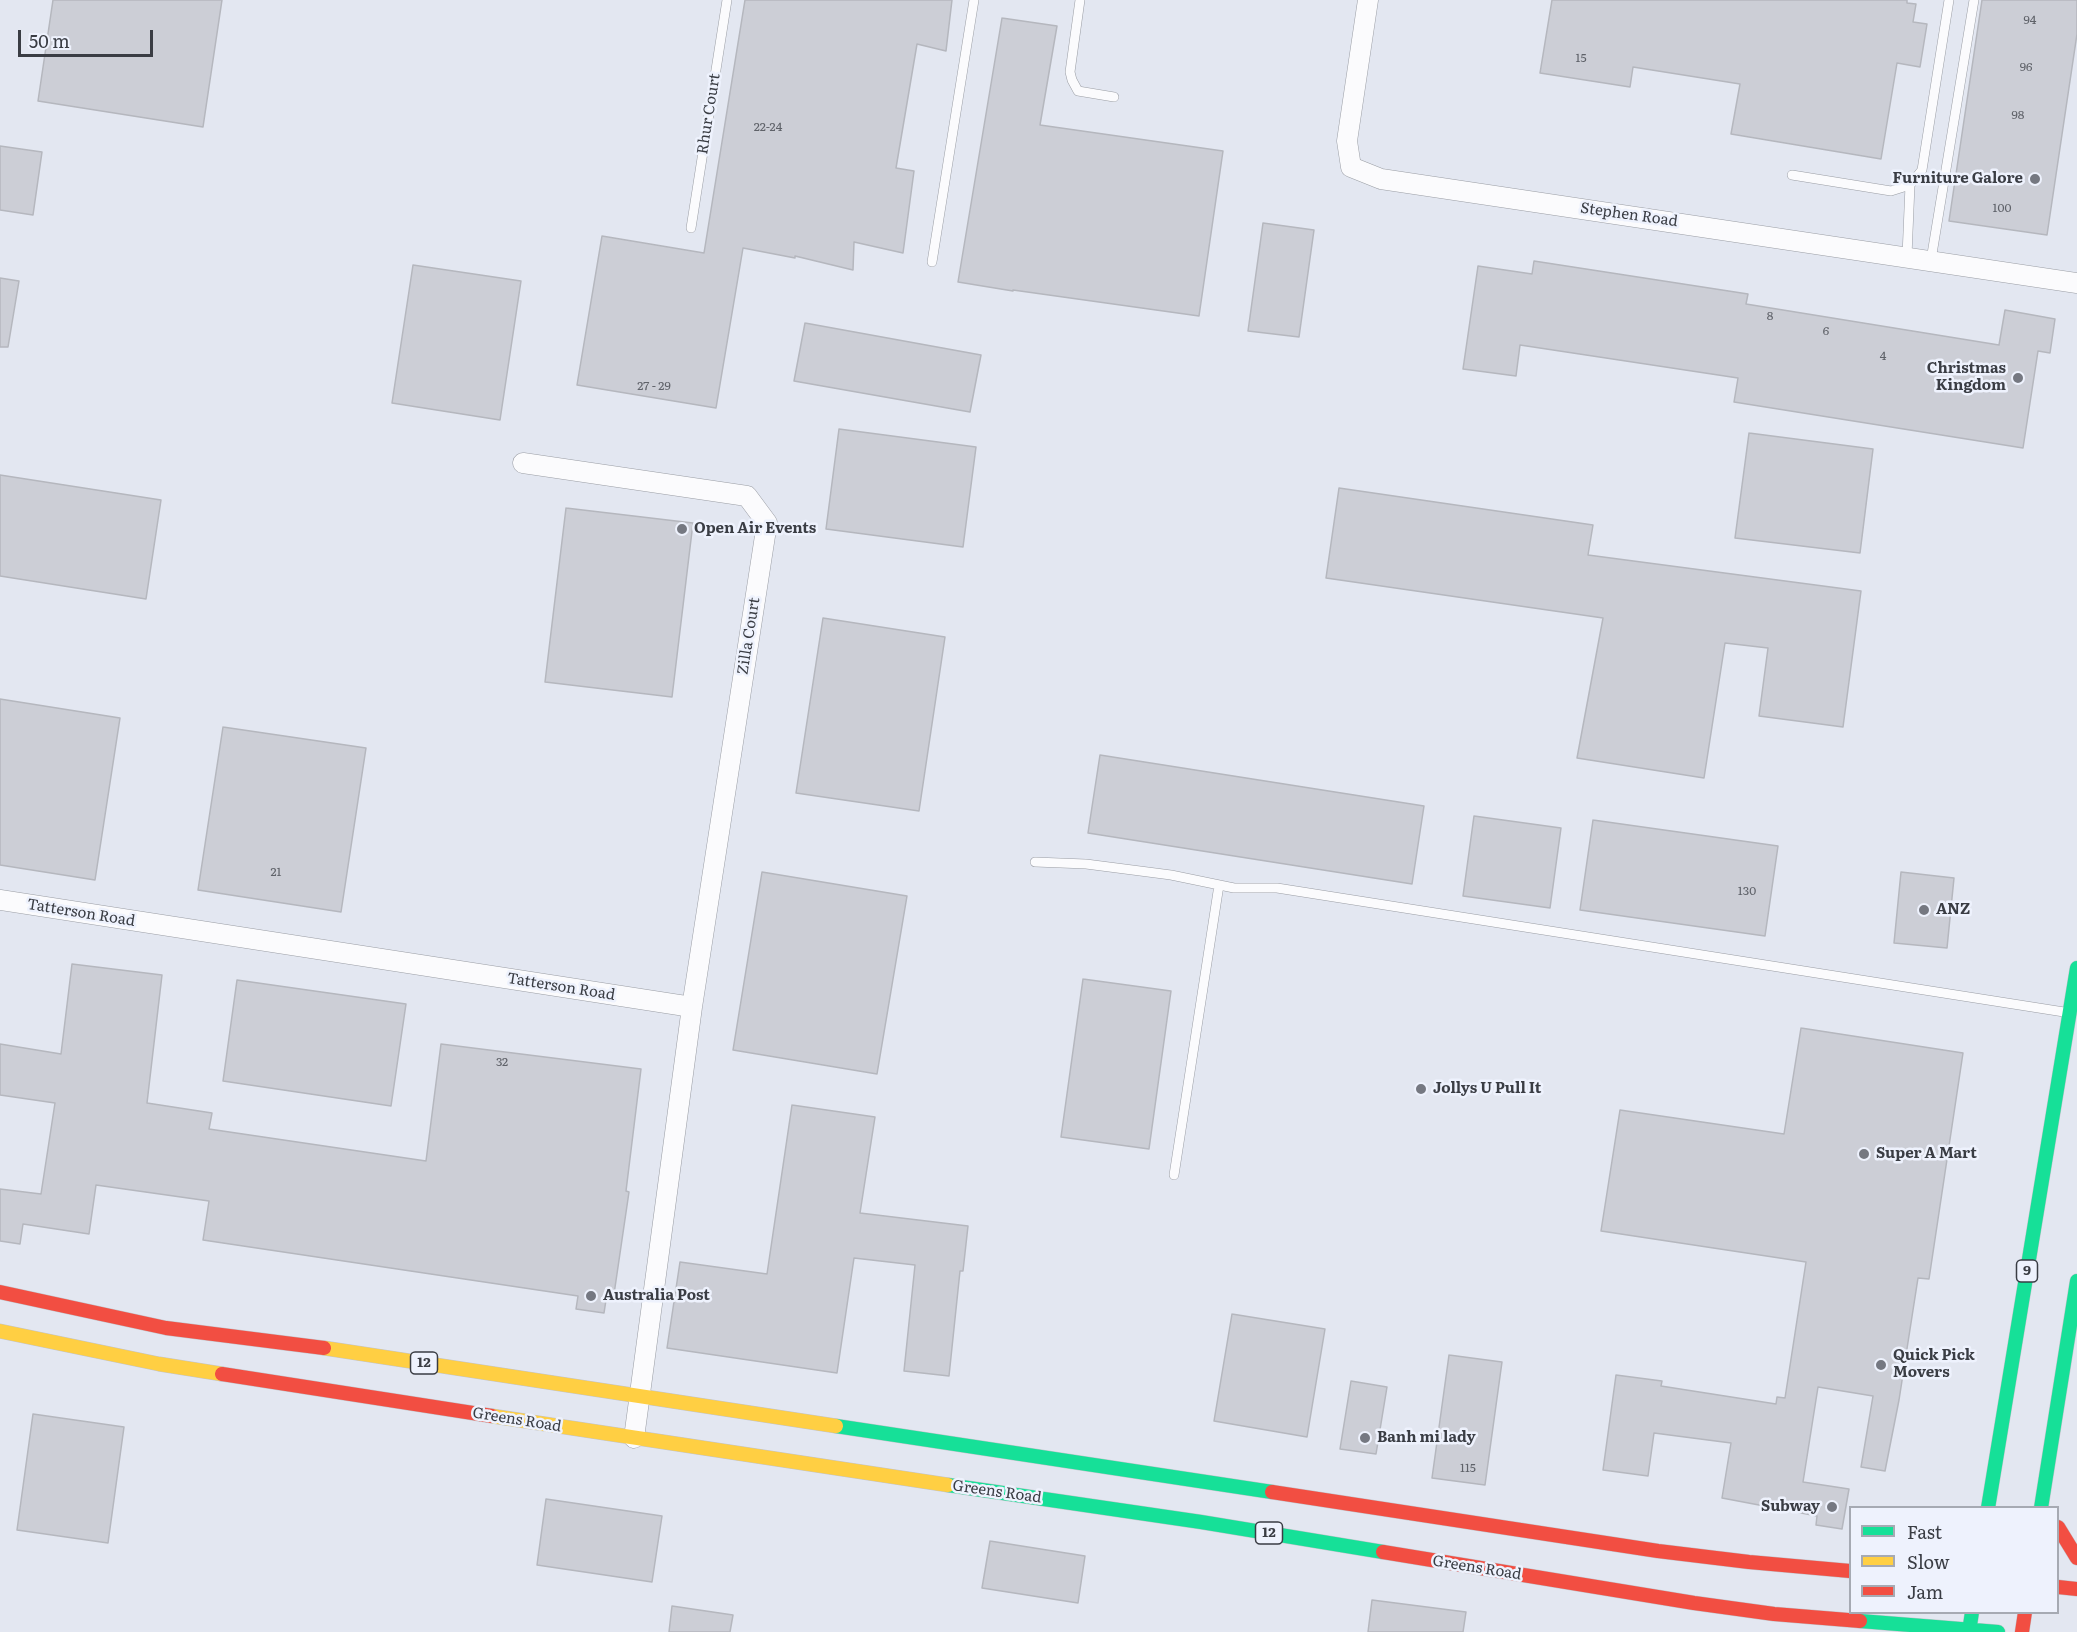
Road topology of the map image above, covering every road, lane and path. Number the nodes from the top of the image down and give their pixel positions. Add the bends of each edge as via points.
1 (727, 0) edge
2 (974, 0) edge
3 (1080, 0) edge
4 (1368, 0) edge
5 (1949, 0) edge
6 (1974, 0) edge
7 (1114, 97) dead end
8 (1792, 175) dead end
9 (1910, 185) junction
10 (691, 228) dead end
11 (1907, 256) junction
12 (1930, 260) junction
13 (932, 262) dead end
14 (2077, 283) edge
15 (523, 463) dead end
16 (1035, 862) dead end
17 (1219, 885) junction
18 (0, 900) edge
19 (2077, 968) edge
20 (692, 1007) junction
21 (2069, 1013) junction
22 (2072, 1035) edge
23 (1174, 1175) dead end
24 (2077, 1281) edge
25 (0, 1292) edge
26 (0, 1331) edge
27 (640, 1396) junction
28 (634, 1438) junction
29 (2043, 1505) edge
30 (1988, 1506) edge
31 (2059, 1529) edge
32 (2077, 1558) edge
33 (1849, 1572) edge
34 (2059, 1587) edge
35 (2077, 1589) edge
36 (1972, 1614) edge
37 (2025, 1614) edge
38 (1907, 1628) edge
39 (1969, 1631) edge
40 (1998, 1632) edge
41 (2022, 1632) edge

1 - 10 lane, Rhur Court
2 - 13 lane
3 - 7 lane via 1072,80 1078,91
4 - 11 street, Stephen Road via 1347,141 1351,167 1381,179
5 - 9 lane via 1922,170
6 - 12 lane
8 - 9 lane via 1891,191
9 - 11 lane
11 - 12 street, Stephen Road
12 - 14 street, Stephen Road
15 - 20 street, Zilla Court via 747,496 767,523
16 - 17 lane via 1160,873
17 - 21 lane via 1277,888
17 - 23 lane
18 - 20 street, Tatterson Road
19 - 21 main road, 9
20 - 27 street
21 - 22 main road, 9
22 - 30 main road, 9
24 - 29 main road
25 - 27 main road, 12 via 208,1338 297,1344
26 - 28 main road, Greens Road / 12 via 159,1364 204,1367
27 - 28 street
27 - 33 main road, 12 via 1492,1531
28 - 38 main road, Greens Road / 12 via 1487,1564 1733,1609
31 - 32 main road
34 - 35 main road
36 - 39 main road
37 - 41 main road
38 - 39 main road, Greens Road / 12
39 - 40 main road, Greens Road / 12

